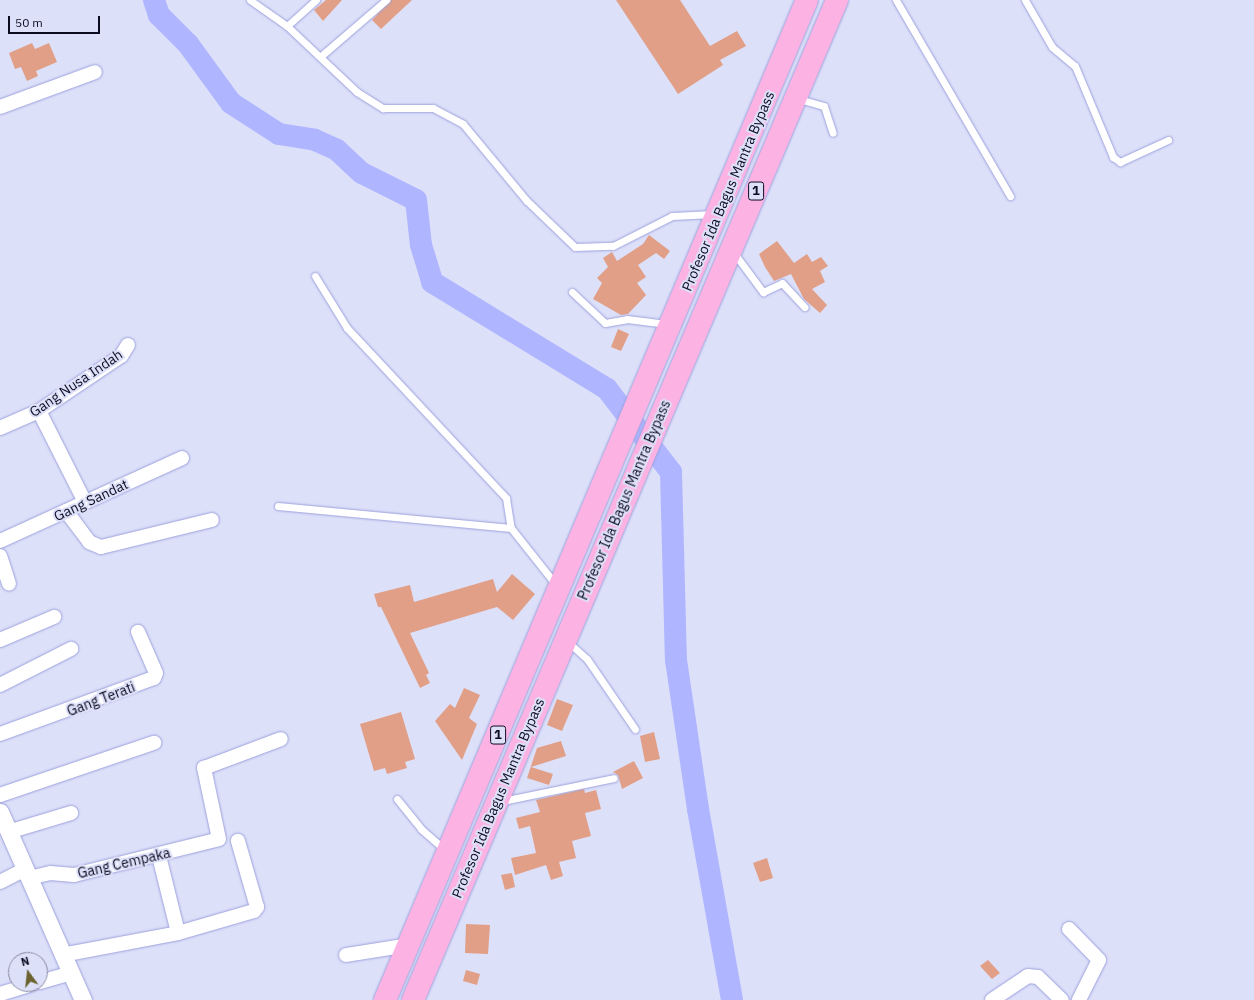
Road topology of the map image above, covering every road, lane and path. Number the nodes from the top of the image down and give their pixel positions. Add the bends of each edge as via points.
1 (250, 0) edge
2 (316, 0) edge
3 (386, 0) edge
4 (837, 0) edge
5 (896, 0) edge
6 (1025, 0) edge
7 (803, 2) edge
8 (287, 26) junction
9 (321, 56) junction
10 (95, 72) dead end
11 (794, 98) junction
12 (0, 107) edge
13 (833, 133) dead end
14 (1168, 140) dead end
15 (1010, 196) dead end
16 (719, 214) junction
17 (731, 250) junction
18 (315, 276) dead end
19 (572, 292) dead end
20 (804, 307) dead end
21 (672, 325) junction
22 (128, 345) dead end
23 (39, 411) junction
24 (0, 428) edge
25 (182, 458) dead end
26 (85, 502) junction
27 (278, 506) dead end
28 (66, 511) junction
29 (212, 520) dead end
30 (511, 528) junction
31 (0, 541) edge
32 (0, 556) edge
33 (9, 584) dead end
34 (560, 589) junction
35 (54, 617) dead end
36 (138, 632) dead end
37 (565, 639) junction
38 (0, 640) edge
39 (71, 649) dead end
40 (0, 685) edge
41 (635, 729) dead end
42 (0, 734) edge
43 (281, 739) dead end
44 (154, 742) dead end
45 (614, 778) dead end
46 (0, 795) edge
47 (397, 799) dead end
48 (496, 803) junction
49 (0, 812) edge
50 (71, 813) dead end
51 (8, 832) junction
52 (238, 841) dead end
53 (448, 852) junction
54 (159, 856) junction
55 (27, 874) junction
56 (0, 882) edge
57 (1070, 929) dead end
58 (178, 932) junction
59 (409, 945) junction
60 (346, 954) dead end
61 (62, 955) junction
62 (71, 973) junction
63 (48, 980) edge
64 (83, 1000) edge
65 (385, 1000) edge
66 (413, 1000) edge
67 (992, 1000) edge
68 (1062, 1000) edge
69 (1079, 1000) edge

1 - 8 lane
2 - 8 lane
3 - 9 lane
4 - 11 highway, Profesor Ida Bagus Mantra Bypass / 1
5 - 15 lane
6 - 14 lane via 1052,47 1075,66 1113,157 1120,162
7 - 16 highway, Profesor Ida Bagus Mantra Bypass / 1
8 - 9 lane
9 - 16 lane via 357,92 383,108 433,108 463,124 527,201 575,247 613,246 672,216
10 - 12 street
11 - 13 lane via 824,106
11 - 17 highway, Profesor Ida Bagus Mantra Bypass / 1
16 - 21 highway, Profesor Ida Bagus Mantra Bypass / 1
17 - 20 lane via 763,292 782,283
17 - 37 highway, Profesor Ida Bagus Mantra Bypass / 1
18 - 30 lane via 347,328 506,498
19 - 21 lane via 605,323 627,319
21 - 34 highway, Profesor Ida Bagus Mantra Bypass / 1
22 - 23 street, Gang Nusa Indah via 121,356
23 - 24 street, Gang Nusa Indah
23 - 26 street
25 - 26 street, Gang Sandat
26 - 28 street, Gang Sandat
27 - 30 lane
28 - 29 street via 89,542 101,547
28 - 31 street, Gang Sandat
30 - 34 lane
32 - 33 street
34 - 53 highway, Profesor Ida Bagus Mantra Bypass / 1
35 - 38 street
36 - 42 street, Gang Terati via 156,673 154,678
37 - 41 lane via 588,659
37 - 48 highway, Profesor Ida Bagus Mantra Bypass / 1
39 - 40 street
43 - 54 street, Gang Cempaka via 204,768 219,839
44 - 46 street
45 - 48 lane
47 - 53 lane via 421,829
48 - 66 highway, Profesor Ida Bagus Mantra Bypass / 1
49 - 51 street
50 - 51 street
51 - 55 street
52 - 58 street via 256,910
53 - 59 highway, Profesor Ida Bagus Mantra Bypass / 1
54 - 55 street, Gang Cempaka via 66,876 50,872
54 - 58 street
55 - 56 street, Gang Cempaka
55 - 61 street
57 - 69 street via 1099,960
58 - 61 street
59 - 60 street
59 - 65 highway, Profesor Ida Bagus Mantra Bypass / 1
61 - 62 street
62 - 63 street
62 - 64 street
67 - 68 street via 1028,976 1038,977

